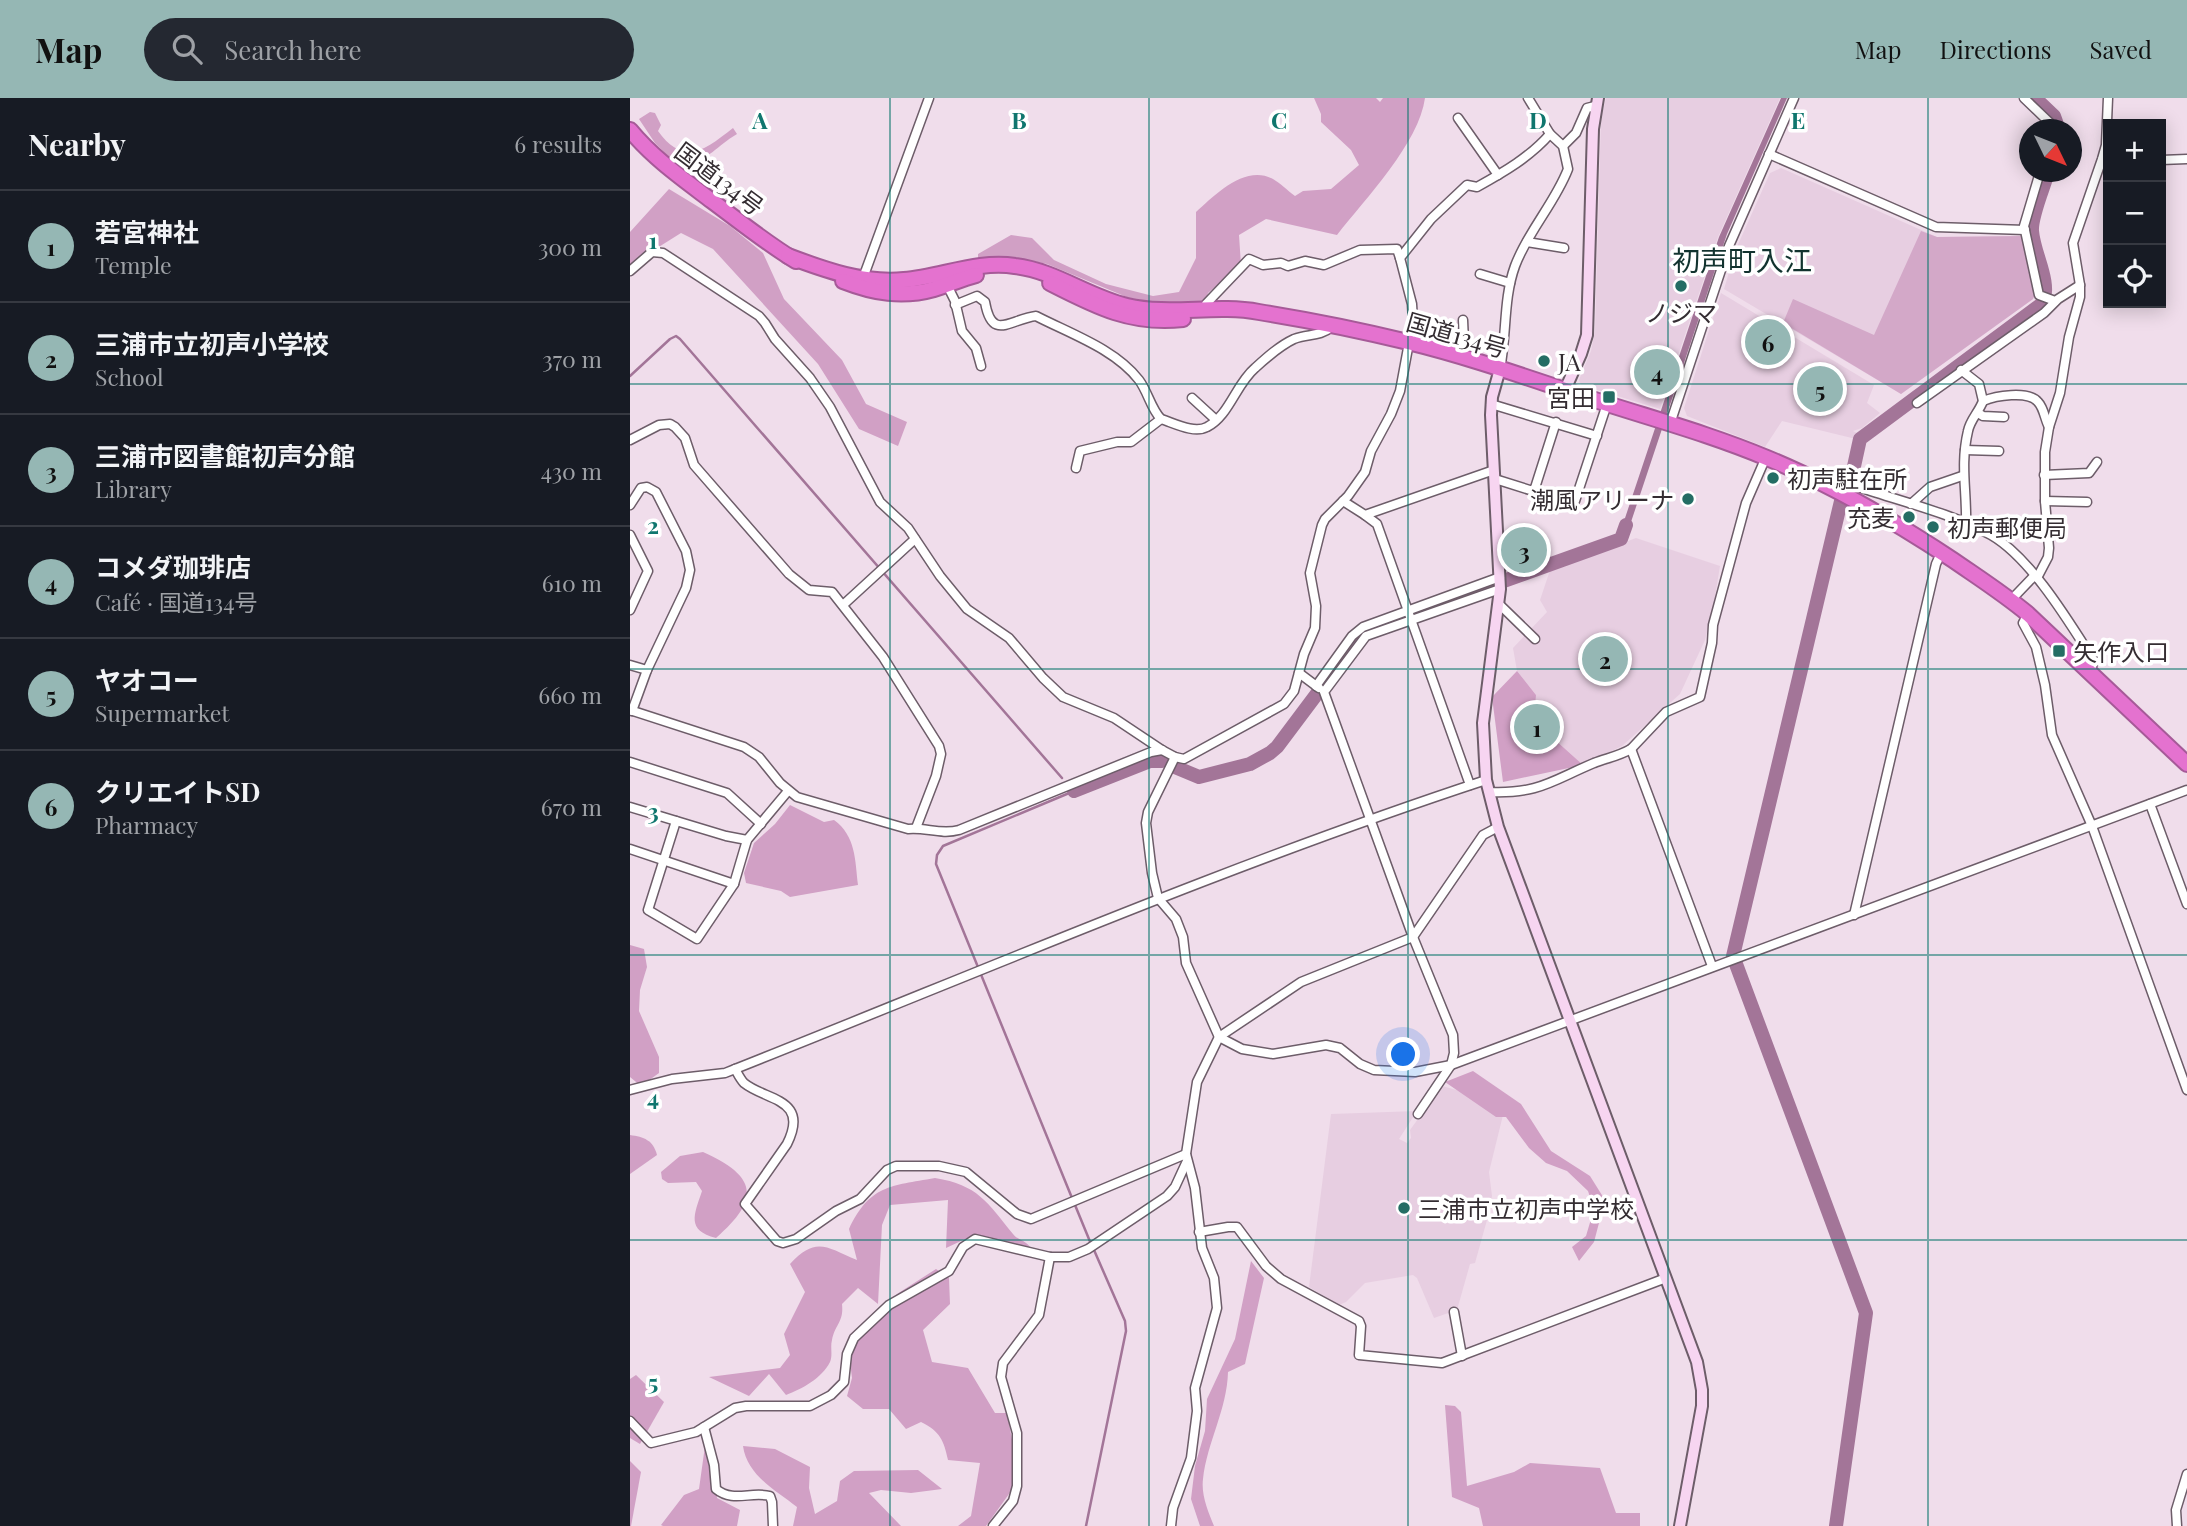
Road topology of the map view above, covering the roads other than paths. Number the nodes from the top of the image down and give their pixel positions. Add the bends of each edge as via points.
1 (929, 98) edge
2 (1528, 98) edge
3 (1794, 98) edge
4 (2024, 98) edge
5 (2108, 98) edge
6 (1597, 102) edge
7 (1458, 118) dead end
8 (2046, 119) edge
9 (2107, 119) edge
10 (631, 131) edge
11 (1550, 134) junction
12 (1563, 146) junction
13 (1769, 154) junction
14 (2103, 154) edge
15 (2166, 159) edge
16 (2187, 159) edge
17 (1498, 175) junction
18 (2037, 182) edge
19 (2025, 230) junction
20 (1527, 242) junction
21 (1564, 248) dead end
22 (789, 256) junction
23 (1400, 258) junction
24 (630, 271) edge
25 (1480, 274) dead end
26 (863, 278) junction
27 (886, 281) junction
28 (846, 282) junction
29 (1510, 283) junction
30 (2080, 285) junction
31 (941, 287) junction
32 (2053, 301) junction
33 (956, 305) junction
34 (1205, 310) junction
35 (1272, 315) junction
36 (1463, 320) dead end
37 (1334, 326) junction
38 (1409, 342) junction
39 (1460, 357) junction
40 (981, 366) dead end
41 (1500, 369) junction
42 (1961, 370) junction
43 (1565, 390) junction
44 (1192, 398) dead end
45 (1983, 401) junction
46 (1491, 404) junction
47 (1607, 404) junction
48 (1917, 404) dead end
49 (1978, 412) junction
50 (2004, 417) dead end
51 (1161, 418) junction
52 (1216, 420) junction
53 (1556, 422) junction
54 (1670, 424) junction
55 (2049, 427) junction
56 (1597, 436) junction
57 (630, 440) edge
58 (1965, 450) junction
59 (1999, 451) dead end
60 (1766, 457) junction
61 (2096, 462) dead end
62 (1076, 468) dead end
63 (1495, 475) junction
64 (2044, 475) junction
65 (1962, 476) junction
66 (1534, 491) junction
67 (1845, 495) junction
68 (1343, 501) junction
69 (2045, 501) junction
70 (2087, 502) dead end
71 (1911, 504) junction
72 (630, 505) edge
73 (1365, 515) junction
74 (1966, 524) junction
75 (630, 535) edge
76 (915, 539) junction
77 (1941, 553) junction
78 (2036, 577) junction
79 (1500, 583) junction
80 (2011, 600) junction
81 (843, 605) junction
82 (1500, 605) junction
83 (630, 610) edge
84 (2028, 614) junction
85 (1409, 615) junction
86 (1535, 639) dead end
87 (630, 665) edge
88 (647, 670) junction
89 (2090, 671) junction
90 (1299, 673) junction
91 (1320, 688) junction
92 (631, 711) edge
93 (1630, 749) junction
94 (1162, 750) junction
95 (1175, 757) junction
96 (630, 762) edge
97 (2187, 764) edge
98 (1470, 785) junction
99 (1487, 786) junction
100 (2187, 790) edge
101 (788, 791) junction
102 (2150, 804) junction
103 (630, 807) edge
104 (1371, 819) junction
105 (676, 821) junction
106 (761, 824) junction
107 (2092, 826) junction
108 (1498, 827) junction
109 (916, 828) junction
110 (747, 840) junction
111 (630, 849) edge
112 (663, 860) junction
113 (734, 884) junction
114 (1158, 898) junction
115 (2187, 904) edge
116 (1854, 915) junction
117 (1413, 937) junction
118 (1712, 966) junction
119 (1569, 1022) junction
120 (1219, 1037) junction
121 (1451, 1065) junction
122 (735, 1069) junction
123 (630, 1090) edge
124 (2187, 1090) edge
125 (1418, 1114) dead end
126 (1187, 1158) junction
127 (1199, 1232) junction
128 (1050, 1257) junction
129 (1666, 1278) junction
130 (1454, 1312) dead end
131 (1462, 1356) junction
132 (630, 1421) edge
133 (704, 1427) junction
134 (2187, 1474) edge
135 (773, 1526) edge
136 (993, 1526) edge
137 (1171, 1526) edge
138 (1680, 1526) edge
139 (2177, 1526) edge

1 - 26 street
2 - 11 street
3 - 13 street
4 - 8 street
5 - 9 street
6 - 12 street via 1587,108 1576,133
6 - 43 street via 1592,129 1587,335
7 - 17 street
10 - 22 highway, 国道134号 via 674,172
11 - 12 street
11 - 17 street via 1537,149
12 - 20 street via 1568,169
13 - 19 street via 1936,227
13 - 54 street via 1728,249
14 - 30 street via 2073,243
15 - 16 street
17 - 23 street via 1477,187 1467,185 1431,219
18 - 19 street
19 - 32 street via 2041,296
20 - 21 street
20 - 29 street
22 - 26 highway, 国道134号
22 - 28 highway, 国道134号
23 - 34 street via 1397,249 1384,248 1360,250 1324,265 1306,261 1262,265 1249,259
23 - 38 street via 1412,304
24 - 76 street via 652,253 663,253 759,316 830,407 880,502
25 - 29 street
26 - 27 highway, 国道134号
26 - 28 highway
26 - 31 highway via 881,289
27 - 31 highway via 938,280
27 - 34 highway, 国道134号 via 1011,265 1036,269 1128,306
28 - 31 highway, 国道134号 via 900,295
29 - 41 street
30 - 32 street
30 - 55 street
31 - 33 street
31 - 35 highway, 国道134号 via 984,273 1015,273 1035,277 1091,305 1146,320
32 - 42 street via 2044,313
33 - 40 street via 962,331 976,348
33 - 51 street via 977,296 985,302 993,323 1010,324 1036,316 1112,355 1139,379
34 - 35 highway, 国道134号
35 - 37 highway, 国道134号
36 - 39 street
37 - 38 highway, 国道134号
37 - 52 street via 1281,347 1247,376
38 - 39 highway, 国道134号
38 - 68 street via 1396,404 1365,472
39 - 41 highway, 国道134号
41 - 43 highway, 国道134号
41 - 46 street
42 - 45 street via 1979,384
42 - 48 street
43 - 47 highway, 国道134号
44 - 52 street
45 - 49 street
45 - 55 street via 2032,397 2040,403
46 - 53 street
46 - 63 street
47 - 54 highway, 国道134号
47 - 56 street
49 - 50 street
49 - 58 street via 1968,428
51 - 52 street via 1196,430
51 - 62 street via 1131,442 1080,451
53 - 56 street
53 - 66 street
54 - 60 highway, 国道134号
55 - 64 street
56 - 66 street via 1574,501
57 - 81 street via 665,423 676,427 694,465 789,573 809,590 832,592
58 - 59 street
58 - 65 street
60 - 67 highway, 国道134号
60 - 93 street via 1746,503 1713,625 1703,692 1694,701 1666,712
61 - 64 street via 2089,473
63 - 66 street
63 - 73 street
63 - 79 street
64 - 69 street
65 - 71 street via 1930,487
65 - 74 street
67 - 71 street via 1854,486
67 - 77 highway, 国道134号
68 - 73 street
68 - 90 street via 1325,519 1311,566 1317,616
69 - 70 street
69 - 78 street via 2048,557
71 - 74 street
72 - 88 street via 641,488 656,492 689,561 686,588
73 - 85 street via 1377,524
74 - 78 street via 2007,547
75 - 83 street via 648,571
76 - 81 street
76 - 94 street via 967,609 1009,638 1063,697 1114,718
77 - 80 highway, 国道134号
77 - 116 street
78 - 80 street
78 - 89 street via 2094,661
79 - 82 street
79 - 85 street
80 - 84 highway, 国道134号
81 - 109 street via 883,657 939,746 936,776
82 - 86 street
82 - 99 street via 1484,706
84 - 89 highway, 国道134号
84 - 107 street via 2023,624 2036,647 2052,735
85 - 91 street via 1362,639
85 - 98 street
87 - 88 street
88 - 92 street
89 - 97 highway, 国道134号
90 - 91 street
90 - 95 street via 1284,704 1190,757
91 - 104 street
92 - 101 street via 744,747
93 - 99 street via 1533,790 1514,793
93 - 118 street
94 - 95 street
94 - 109 street via 959,831
95 - 114 street via 1146,822
96 - 106 street via 727,793
98 - 99 street
98 - 104 street
99 - 108 street
100 - 102 street
101 - 106 street
101 - 109 street via 807,801
102 - 107 street
102 - 115 street
103 - 105 street
104 - 114 street
104 - 117 street
105 - 110 street
105 - 112 street
106 - 110 street
107 - 116 street
107 - 124 street
108 - 117 street via 1483,835
108 - 119 street
110 - 113 street
111 - 112 street
112 - 113 street
112 - 113 street via 648,910 697,940
114 - 120 street via 1176,919 1186,963
114 - 122 street
116 - 118 street
117 - 120 street via 1308,978
117 - 121 street via 1453,1035
118 - 119 street
119 - 121 street
119 - 129 street
120 - 121 street via 1242,1049 1273,1054 1326,1045 1340,1048 1374,1070 1415,1072
120 - 126 street via 1197,1082
121 - 125 street
122 - 123 street
122 - 126 street via 752,1088 778,1098 791,1116 787,1144 745,1204 778,1241 796,1239 860,1199 896,1166 939,1166 966,1172 1031,1219
126 - 127 street
126 - 128 street via 1167,1196 1088,1249 1069,1257
127 - 131 street via 1237,1227 1281,1279 1359,1321 1359,1356 1442,1363
127 - 137 street via 1214,1278 1217,1308 1195,1388 1192,1458
128 - 133 street via 975,1239 963,1247 949,1270 889,1306 854,1338 844,1382 831,1395 810,1406 735,1408
128 - 136 street via 1039,1315 1003,1363 1001,1377 1017,1433 1017,1486 1013,1501
129 - 131 street
129 - 138 street via 1697,1362 1702,1390
130 - 131 street
132 - 133 street via 651,1443
133 - 135 street via 715,1465 716,1489 735,1497 770,1496
134 - 139 street via 2176,1510

